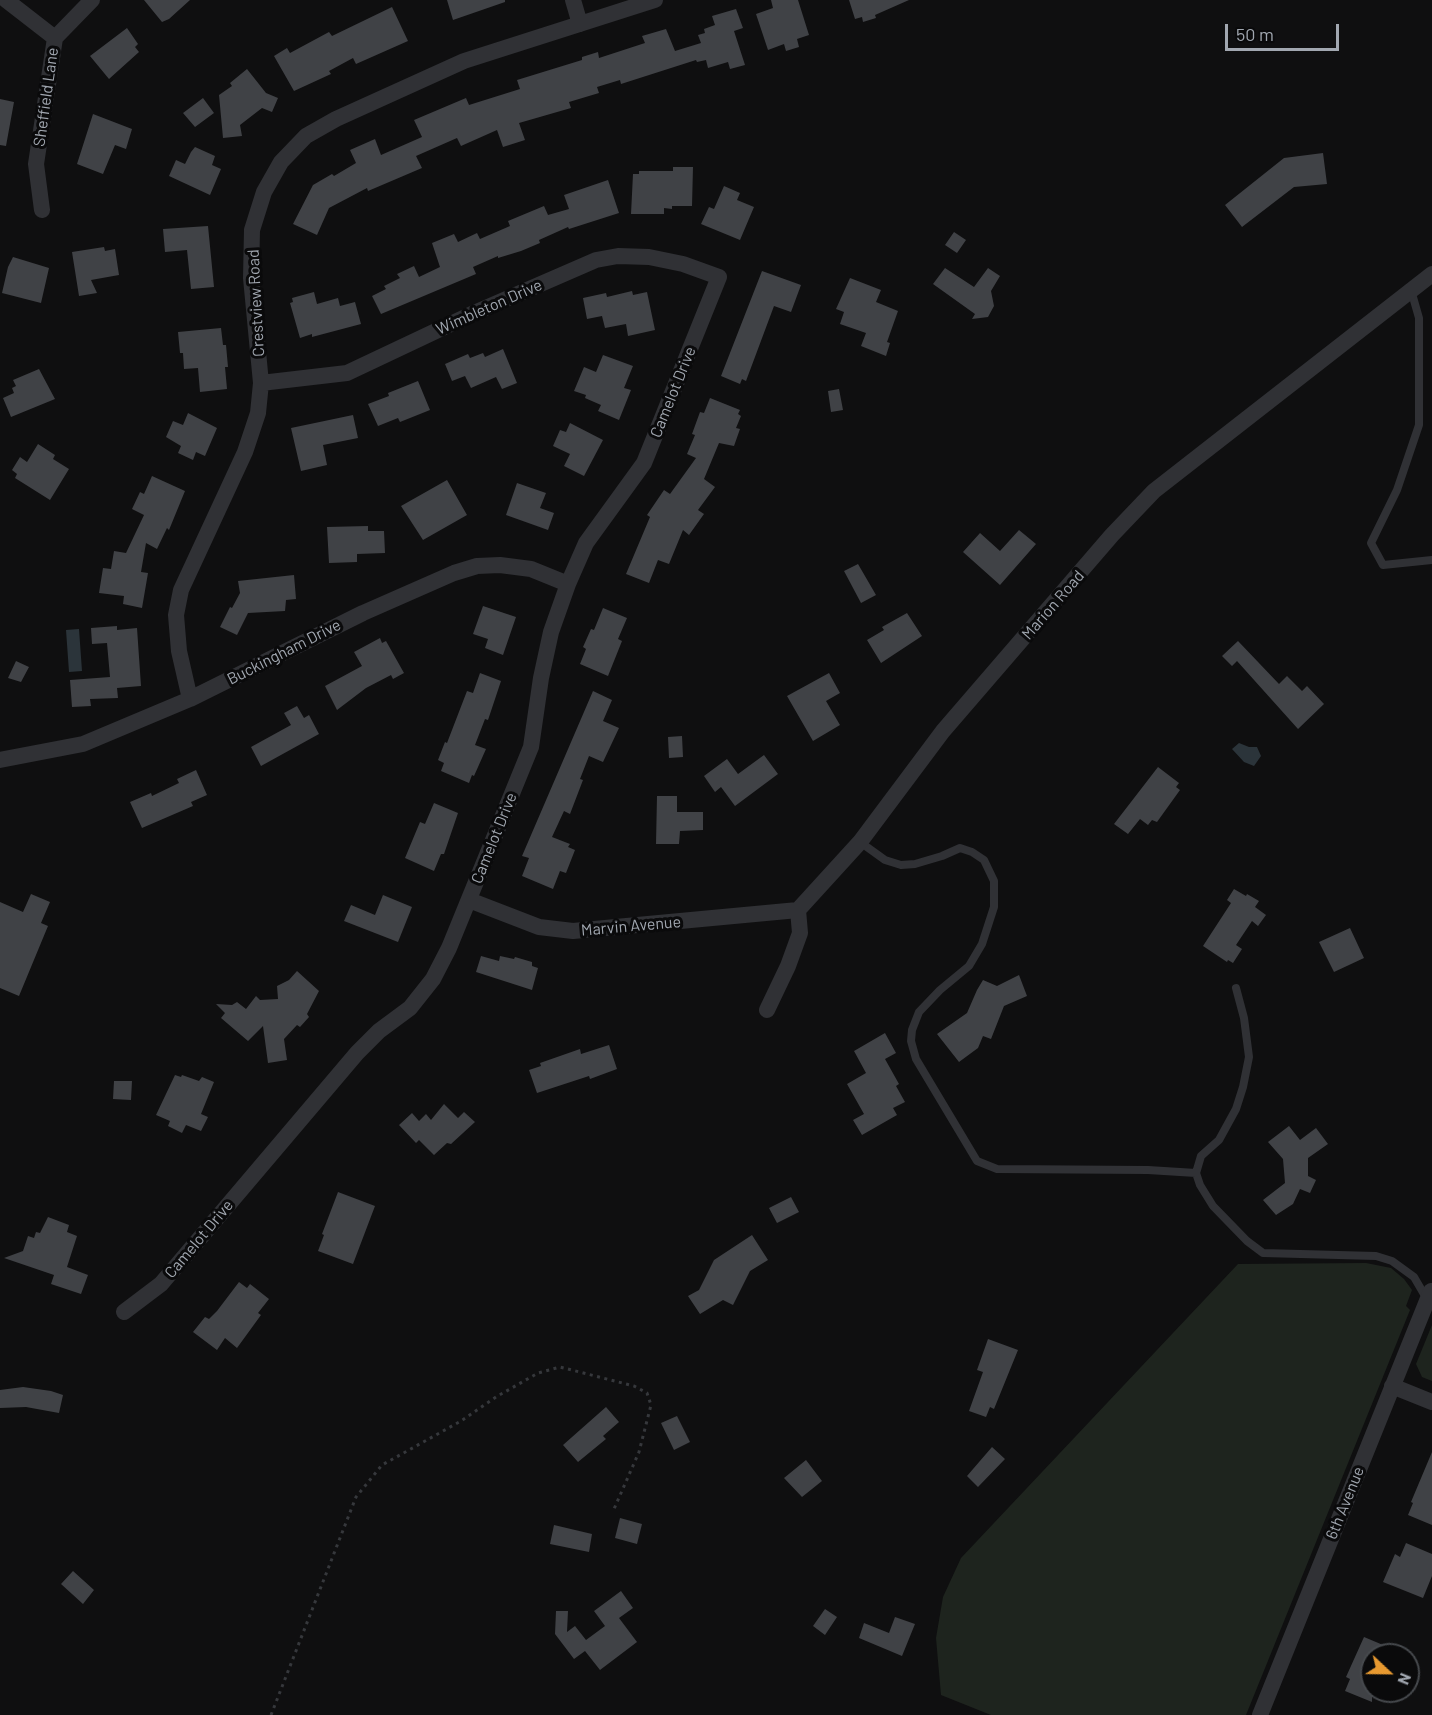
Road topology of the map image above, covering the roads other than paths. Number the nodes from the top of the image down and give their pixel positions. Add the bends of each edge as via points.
1 (6, 0) edge
2 (92, 0) edge
3 (573, 0) edge
4 (655, 0) edge
5 (580, 24) junction
6 (55, 38) junction
7 (42, 210) dead end
8 (1432, 274) edge
9 (719, 277) joint
10 (1411, 290) junction
11 (261, 382) junction
12 (1432, 560) edge
13 (568, 584) junction
14 (190, 699) junction
15 (0, 760) edge
16 (860, 842) junction
17 (469, 900) junction
18 (798, 910) junction
19 (1236, 988) dead end
20 (767, 1010) dead end
21 (1196, 1173) junction
22 (1429, 1296) edge
23 (124, 1312) dead end
24 (1392, 1386) junction
25 (1432, 1402) edge
26 (1260, 1715) edge

1 - 6 street
2 - 6 street, Sheffield Lane
3 - 5 street
4 - 5 street, Crestview Road
5 - 11 street, Crestview Road via 464,61 336,119 306,136 281,162 264,192 252,230 251,278
6 - 7 street, Sheffield Lane via 36,164
8 - 10 street, Marion Road
9 - 11 street, Wimbleton Drive via 683,264 649,258 618,256 596,260 347,373
9 - 13 street, Camelot Drive via 644,463 586,543
10 - 12 lane via 1419,318 1419,425 1397,490 1371,543 1383,566
10 - 16 street, Marion Road via 1154,491 943,731
11 - 14 street, Crestview Road via 258,413 245,452 181,590 176,615
13 - 14 street, Buckingham Drive via 531,570 477,566 363,613
13 - 17 street, Camelot Drive via 551,632 531,747
14 - 15 street, Buckingham Drive via 83,744
16 - 18 street, Marion Road
16 - 21 lane via 885,860 901,865 960,848 984,860 994,880 994,907 982,944 969,966 919,1012 911,1041 916,1059 977,1161 997,1169
17 - 18 street, Marvin Avenue via 539,927 573,931
17 - 23 street, Camelot Drive via 439,969 410,1008 357,1053 161,1284
18 - 20 street via 800,933
19 - 21 lane via 1245,1018 1249,1057 1243,1087 1236,1109 1219,1140 1201,1156
21 - 22 lane via 1213,1206 1263,1253 1376,1256 1392,1261 1414,1277
22 - 24 street, 6th Avenue
24 - 25 street
24 - 26 street, 6th Avenue

